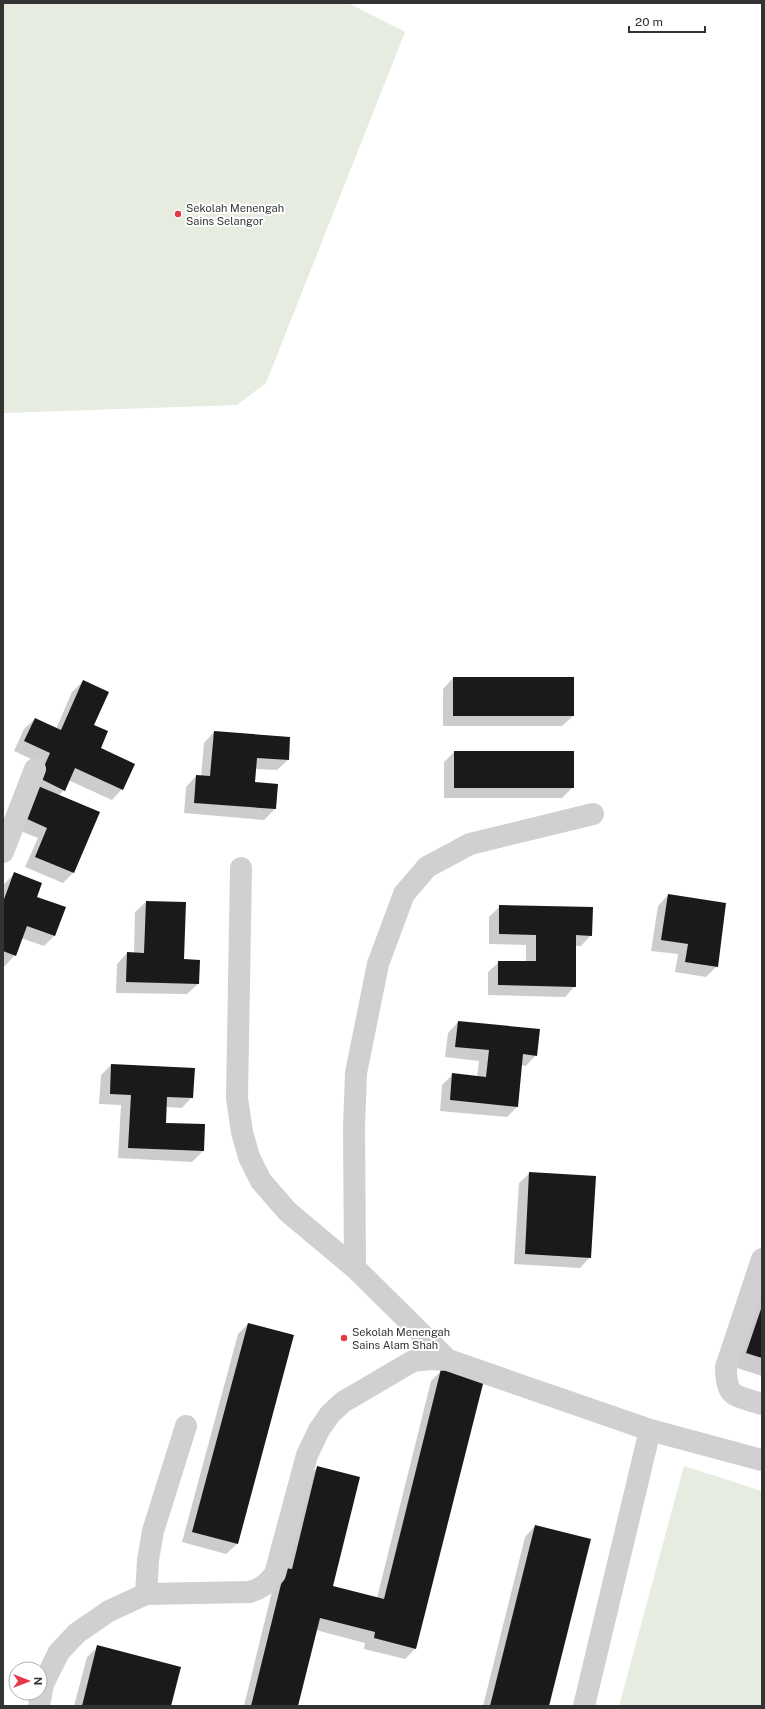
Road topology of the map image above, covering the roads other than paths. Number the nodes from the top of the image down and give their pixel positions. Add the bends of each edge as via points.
1 (35, 769) dead end
2 (593, 814) dead end
3 (3, 852) edge
4 (241, 868) dead end
5 (762, 1259) edge
6 (355, 1268) junction
7 (448, 1360) junction
8 (762, 1404) edge
9 (186, 1426) dead end
10 (650, 1430) junction
11 (762, 1460) edge
12 (146, 1594) junction
13 (39, 1706) edge
14 (584, 1706) edge

1 - 3 lane
2 - 6 lane via 470,844 427,867 404,894 378,964 356,1073
4 - 6 lane via 237,1098 249,1157 261,1181 288,1212
5 - 8 lane via 726,1367 726,1382 729,1390 735,1395
6 - 7 lane
7 - 10 lane
7 - 12 lane via 413,1361 343,1402 330,1414 307,1455 275,1574 261,1589 249,1592
9 - 12 lane via 153,1531
10 - 11 lane
10 - 14 lane
12 - 13 lane via 109,1611 78,1633 59,1652 43,1684

